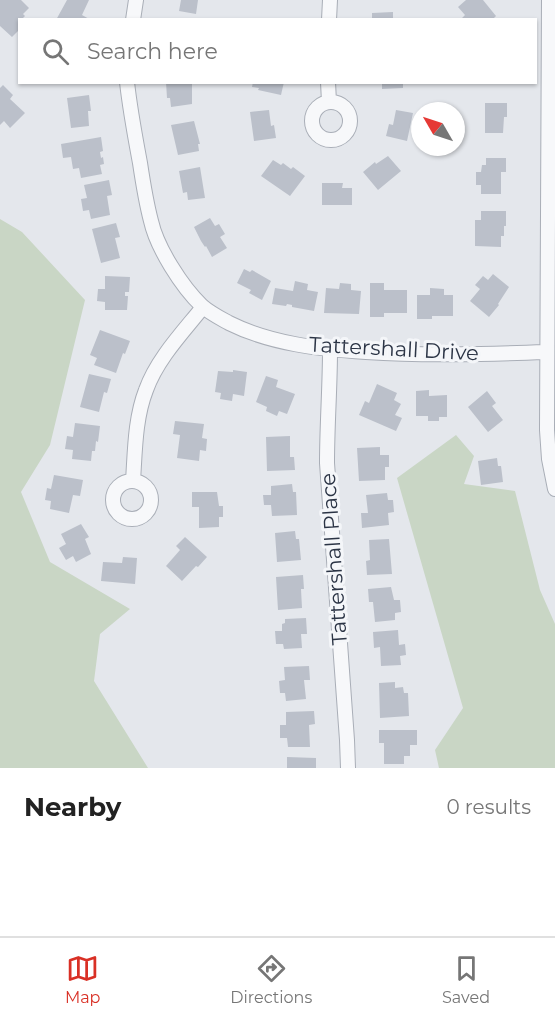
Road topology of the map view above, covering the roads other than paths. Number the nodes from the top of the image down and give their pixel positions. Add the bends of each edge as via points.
1 (136, 0) edge
2 (330, 0) edge
3 (549, 0) edge
4 (133, 18) edge
5 (329, 18) edge
6 (127, 84) edge
7 (328, 84) edge
8 (329, 102) dead end
9 (203, 307) junction
10 (330, 350) junction
11 (547, 352) junction
12 (134, 481) dead end
13 (555, 489) edge
14 (348, 768) edge

1 - 4 street
2 - 5 street
3 - 11 street
6 - 9 street, Tattershall Drive via 151,223 169,262
7 - 8 street
9 - 10 street, Tattershall Drive via 254,334
9 - 12 street via 146,388 139,415
10 - 11 street, Tattershall Drive
10 - 14 street, Tattershall Place via 327,463
11 - 13 street via 547,430

